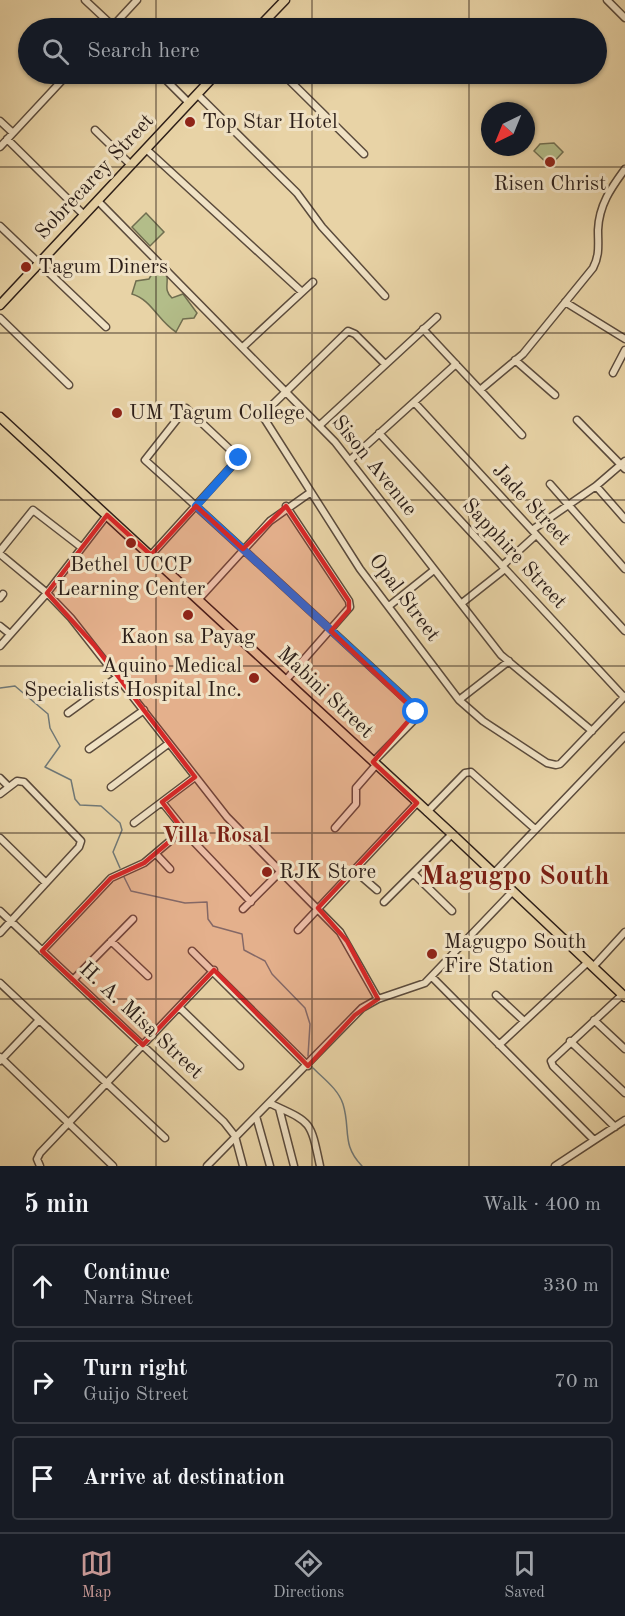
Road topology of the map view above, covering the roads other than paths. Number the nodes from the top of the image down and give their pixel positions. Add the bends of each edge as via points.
1 (85, 0) edge
2 (137, 0) edge
3 (285, 0) edge
4 (607, 0) edge
5 (103, 18) edge
6 (122, 18) edge
7 (268, 18) edge
8 (625, 18) edge
9 (59, 84) edge
10 (170, 84) edge
11 (206, 84) edge
12 (293, 84) edge
13 (197, 94) junction
14 (189, 103) junction
15 (0, 121) edge
16 (95, 130) dead end
17 (13, 133) junction
18 (7, 139) junction
19 (0, 147) edge
20 (146, 149) junction
21 (364, 154) dead end
22 (131, 165) junction
23 (625, 169) edge
24 (98, 201) junction
25 (84, 215) junction
26 (0, 226) edge
27 (40, 262) junction
28 (313, 282) dead end
29 (302, 292) junction
30 (385, 296) dead end
31 (565, 302) junction
32 (0, 306) edge
33 (437, 317) dead end
34 (0, 318) edge
35 (106, 327) dead end
36 (423, 329) junction
37 (625, 339) edge
38 (244, 346) junction
39 (625, 350) edge
40 (516, 360) junction
41 (385, 364) junction
42 (456, 364) junction
43 (613, 373) dead end
44 (69, 385) dead end
45 (286, 390) junction
46 (480, 390) junction
47 (555, 395) dead end
48 (414, 402) junction
49 (0, 417) edge
50 (577, 420) dead end
51 (320, 425) junction
52 (379, 433) junction
53 (522, 435) dead end
54 (350, 460) junction
55 (624, 465) edge
56 (550, 484) dead end
57 (596, 486) junction
58 (311, 492) junction
59 (568, 504) junction
60 (196, 506) junction
61 (286, 506) junction
62 (107, 515) junction
63 (625, 519) edge
64 (534, 532) junction
65 (81, 547) junction
66 (243, 549) junction
67 (0, 552) edge
68 (151, 555) junction
69 (504, 567) junction
70 (625, 569) edge
71 (434, 570) junction
72 (47, 593) junction
73 (198, 600) junction
74 (462, 603) junction
75 (389, 606) junction
76 (0, 626) edge
77 (331, 630) junction
78 (625, 631) edge
79 (10, 634) junction
80 (0, 646) edge
81 (509, 662) junction
82 (119, 676) junction
83 (285, 681) junction
84 (625, 697) edge
85 (459, 700) junction
86 (144, 711) junction
87 (68, 713) dead end
88 (592, 731) junction
89 (625, 736) edge
90 (168, 744) junction
91 (89, 749) dead end
92 (375, 763) junction
93 (195, 777) junction
94 (0, 778) edge
95 (8, 786) junction
96 (111, 787) dead end
97 (0, 794) edge
98 (162, 802) junction
99 (417, 803) junction
100 (428, 812) junction
101 (134, 823) dead end
102 (335, 828) dead end
103 (536, 829) junction
104 (183, 830) junction
105 (452, 834) junction
106 (0, 838) edge
107 (156, 854) junction
108 (170, 869) dead end
109 (354, 870) junction
110 (280, 872) junction
111 (413, 873) junction
112 (494, 873) junction
113 (46, 883) junction
114 (377, 890) dead end
115 (513, 891) junction
116 (251, 902) junction
117 (384, 902) dead end
118 (318, 908) junction
119 (243, 909) dead end
120 (0, 911) edge
121 (452, 911) dead end
122 (133, 920) dead end
123 (11, 921) junction
124 (298, 930) dead end
125 (625, 932) edge
126 (0, 933) edge
127 (111, 941) junction
128 (42, 951) junction
129 (192, 951) dead end
130 (590, 964) junction
131 (214, 970) junction
132 (148, 976) dead end
133 (432, 977) junction
134 (73, 980) junction
135 (0, 983) edge
136 (496, 996) dead end
137 (624, 996) edge
138 (378, 999) junction
139 (179, 1007) junction
140 (39, 1020) junction
141 (594, 1020) junction
142 (524, 1021) junction
143 (570, 1041) junction
144 (499, 1045) junction
145 (143, 1046) junction
146 (625, 1049) edge
147 (1, 1059) edge
148 (240, 1066) dead end
149 (308, 1066) junction
150 (107, 1083) junction
151 (625, 1093) edge
152 (269, 1103) junction
153 (279, 1108) junction
154 (256, 1116) junction
155 (625, 1120) edge
156 (69, 1123) junction
157 (615, 1127) junction
158 (235, 1136) junction
159 (165, 1138) dead end
160 (594, 1140) junction
161 (213, 1163) edge
162 (558, 1165) edge
163 (40, 1166) edge
164 (114, 1166) edge
165 (207, 1166) edge
166 (243, 1166) edge
167 (270, 1166) edge
168 (294, 1166) edge
169 (320, 1166) edge

1 - 5 street
2 - 6 street
3 - 7 main road
4 - 8 street
9 - 17 street
10 - 14 street
11 - 13 main road, Sobrecarey Street
12 - 21 street
13 - 14 main road, Sobrecarey Street
13 - 30 street via 297,193 322,227
14 - 20 main road, Sobrecarey Street
15 - 17 street
16 - 22 street
17 - 18 street
18 - 19 street
18 - 25 street
20 - 22 main road, Sobrecarey Street
20 - 29 street
22 - 24 main road, Sobrecarey Street
23 - 31 street via 604,199 597,260
24 - 25 main road, Sobrecarey Street
24 - 38 street, Sison Avenue
25 - 27 main road, Sobrecarey Street
26 - 27 street
27 - 32 main road, Sobrecarey Street
27 - 35 street
28 - 29 street
29 - 38 street
31 - 37 street
31 - 40 street
33 - 36 street
34 - 44 street
36 - 41 street
36 - 42 street
38 - 45 street, Sison Avenue
39 - 43 street
40 - 46 street
40 - 47 street
41 - 45 street via 356,334 348,331
41 - 51 street
42 - 46 street
42 - 48 street
45 - 51 street, Sison Avenue
45 - 58 street, Opal Street via 262,415
46 - 53 street
48 - 52 street
48 - 64 street, Jade Street
49 - 62 main road, Mabini Street
50 - 55 street
51 - 54 street, Sison Avenue
52 - 54 street
52 - 69 street, Sapphire Street
54 - 71 street, Sison Avenue
55 - 57 street
56 - 59 street
57 - 59 street
57 - 63 street
58 - 61 street
58 - 75 street, Opal Street via 360,569
59 - 64 street
59 - 70 street
60 - 60 street via 239,458 186,408 145,460
60 - 66 street
60 - 68 street
61 - 66 street
61 - 77 street via 349,601 349,610
62 - 65 street
62 - 68 main road, Mabini Street
64 - 69 street
64 - 78 street, Jade Street
65 - 67 street via 33,510
65 - 72 street
66 - 73 street
66 - 77 street
67 - 72 street
68 - 73 main road, Mabini Street
69 - 74 street
69 - 84 street, Sapphire Street
71 - 74 street, Sison Avenue
71 - 75 street
72 - 79 street
72 - 82 street
73 - 83 main road, Mabini Street
74 - 81 street, Sison Avenue
75 - 85 street, Opal Street
76 - 79 street
77 - 83 street
77 - 92 street via 416,712 414,720
79 - 80 street
81 - 85 street
81 - 88 street, Sison Avenue
82 - 86 street
82 - 87 street
83 - 92 main road, Mabini Street
84 - 88 street
85 - 88 street, Opal Street via 547,763 556,765
86 - 90 street
86 - 91 street
89 - 103 street
90 - 93 street
90 - 96 street
92 - 99 main road, Mabini Street
92 - 102 street via 356,788 356,804
93 - 98 street
93 - 110 street via 240,832
94 - 95 street
95 - 97 street
95 - 113 street via 20,781 29,786 81,841 80,847
98 - 101 street
98 - 104 street
99 - 100 main road, Mabini Street
99 - 109 street
100 - 103 street via 465,773 471,772
100 - 105 main road, Mabini Street
103 - 112 street
104 - 107 street
104 - 116 street
105 - 111 street
105 - 112 main road, Mabini Street
106 - 113 street
107 - 108 street
107 - 128 street via 111,878
109 - 114 street
109 - 118 street
110 - 116 street
110 - 118 street
111 - 117 street
111 - 121 street
112 - 115 main road, Mabini Street
113 - 123 street
115 - 130 main road, Mabini Street
115 - 133 street
116 - 119 street
118 - 124 street
118 - 138 street via 347,941
120 - 123 street, H. A. Misa Street
122 - 127 street
123 - 126 street
123 - 128 street, H. A. Misa Street
125 - 130 street
127 - 132 street
127 - 134 street
128 - 134 street, H. A. Misa Street
129 - 131 street
130 - 137 main road, Mabini Street
130 - 142 street
131 - 139 street
131 - 149 street
133 - 138 street via 418,988
133 - 144 street
134 - 145 street, H. A. Misa Street
135 - 140 street
136 - 142 street
137 - 141 street
138 - 149 street via 355,1015
139 - 145 street
139 - 148 street
140 - 147 street
140 - 150 street
141 - 143 street
141 - 146 street
142 - 144 street
143 - 151 street
143 - 157 street via 552,1058 553,1066
144 - 160 street
145 - 150 street
145 - 158 street, H. A. Misa Street
147 - 156 street
149 - 152 street
150 - 156 street
150 - 159 street
152 - 153 street
152 - 154 street
153 - 168 street
153 - 169 street via 308,1123
154 - 158 street
154 - 167 street
155 - 157 street
156 - 163 street via 38,1155
156 - 164 street
157 - 160 street
158 - 161 street
158 - 166 street
160 - 162 street
161 - 165 street

